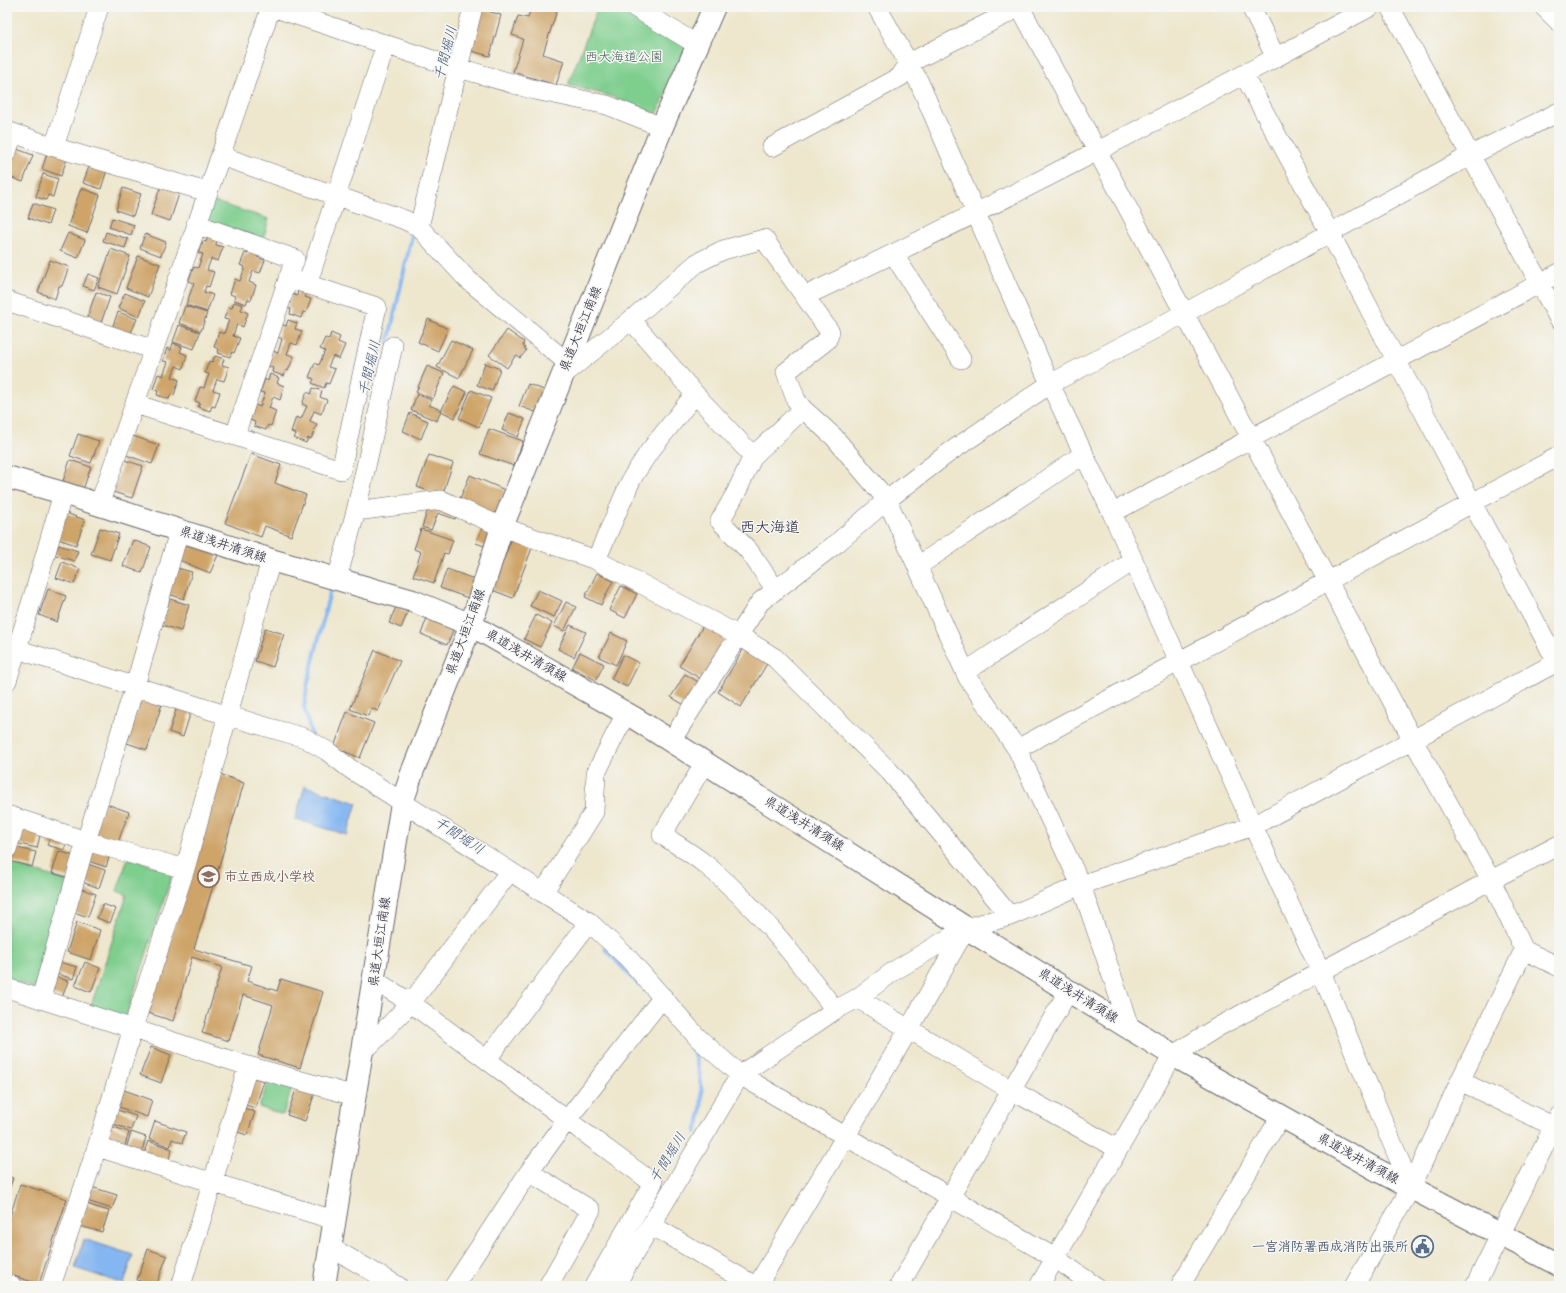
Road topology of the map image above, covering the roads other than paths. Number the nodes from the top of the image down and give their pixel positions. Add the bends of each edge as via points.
1 (99, 7) edge
2 (271, 7) edge
3 (473, 7) edge
4 (634, 7) edge
5 (714, 7) edge
6 (877, 7) edge
7 (1020, 7) edge
8 (1251, 7) edge
9 (1370, 7) edge
10 (1390, 7) edge
11 (1544, 7) edge
12 (1559, 22) edge
13 (386, 44) junction
14 (698, 45) junction
15 (1276, 58) junction
16 (909, 63) junction
17 (453, 66) junction
18 (1244, 75) junction
19 (1559, 112) edge
20 (662, 127) junction
21 (10, 132) edge
22 (54, 147) junction
23 (772, 147) dead end
24 (1098, 150) junction
25 (7, 152) edge
26 (1471, 155) junction
27 (221, 156) junction
28 (207, 192) junction
29 (337, 196) junction
30 (977, 212) junction
31 (196, 224) junction
32 (413, 224) junction
33 (1330, 233) junction
34 (894, 255) junction
35 (1559, 273) edge
36 (288, 278) junction
37 (1540, 283) junction
38 (307, 285) junction
39 (805, 296) junction
40 (7, 301) edge
41 (1185, 313) junction
42 (1559, 318) edge
43 (631, 320) junction
44 (393, 346) dead end
45 (154, 350) junction
46 (961, 359) dead end
47 (1396, 360) junction
48 (566, 369) junction
49 (1050, 384) junction
50 (695, 394) junction
51 (135, 404) junction
52 (803, 409) junction
53 (235, 435) junction
54 (1251, 438) junction
55 (1084, 454) junction
56 (753, 456) junction
57 (1559, 456) edge
58 (7, 477) edge
59 (63, 493) junction
60 (887, 500) junction
61 (1473, 503) junction
62 (99, 505) junction
63 (356, 512) junction
64 (1112, 513) junction
65 (502, 527) junction
66 (179, 531) junction
67 (271, 560) junction
68 (596, 560) junction
69 (1133, 560) junction
70 (918, 566) junction
71 (332, 578) junction
72 (1329, 581) junction
73 (776, 590) junction
74 (470, 625) junction
75 (738, 635) junction
76 (12, 648) edge
77 (1179, 662) junction
78 (1558, 663) edge
79 (965, 672) junction
80 (7, 681) edge
81 (135, 686) junction
82 (626, 713) junction
83 (229, 716) junction
84 (1413, 740) junction
85 (671, 741) junction
86 (1017, 749) junction
87 (706, 762) junction
88 (402, 803) junction
89 (12, 817) edge
90 (1253, 826) junction
91 (86, 841) junction
92 (1559, 845) edge
93 (7, 849) edge
94 (185, 869) junction
95 (510, 871) junction
96 (1491, 880) junction
97 (1081, 885) junction
98 (543, 893) junction
99 (1010, 916) junction
100 (589, 922) junction
101 (966, 928) junction
102 (1524, 950) junction
103 (1559, 967) edge
104 (1321, 972) junction
105 (374, 980) junction
106 (7, 988) edge
107 (1069, 990) junction
108 (663, 997) junction
109 (41, 998) junction
110 (857, 998) junction
111 (411, 1003) junction
112 (835, 1010) junction
113 (133, 1028) junction
114 (1130, 1028) junction
115 (909, 1029) junction
116 (362, 1050) junction
117 (1173, 1055) junction
118 (487, 1059) junction
119 (248, 1066) junction
120 (740, 1075) junction
121 (1460, 1081) junction
122 (1012, 1090) junction
123 (355, 1096) junction
124 (1281, 1116) junction
125 (567, 1120) junction
126 (1557, 1124) edge
127 (845, 1137) junction
128 (97, 1147) junction
129 (1118, 1149) junction
130 (529, 1172) junction
131 (213, 1183) junction
132 (1411, 1188) junction
133 (950, 1197) junction
134 (646, 1218) junction
135 (334, 1220) junction
136 (1500, 1235) junction
137 (330, 1247) junction
138 (1055, 1258) junction
139 (1559, 1264) edge
140 (7, 1284) edge
141 (12, 1286) edge
142 (51, 1286) edge
143 (180, 1286) edge
144 (324, 1286) edge
145 (398, 1286) edge
146 (454, 1286) edge
147 (548, 1286) edge
148 (594, 1286) edge
149 (615, 1286) edge
150 (756, 1286) edge
151 (898, 1286) edge
152 (1039, 1286) edge
153 (1094, 1286) edge
154 (1180, 1286) edge
155 (1354, 1286) edge
156 (1475, 1286) edge

1 - 22 street
2 - 13 street
2 - 27 street
3 - 17 street
4 - 14 street
5 - 14 main road, 県道大垣江南線
6 - 16 street
7 - 16 street
7 - 24 street
8 - 15 street
9 - 15 street
10 - 26 street
11 - 12 street
13 - 17 street
13 - 29 street
14 - 20 main road, 県道大垣江南線
15 - 18 street
16 - 23 street via 900,77
16 - 30 street
17 - 20 street via 535,90 607,105
17 - 32 street
18 - 24 street
18 - 33 street
19 - 26 street
20 - 48 main road, 県道大垣江南線
21 - 22 street
21 - 25 street
22 - 28 street
24 - 30 street
24 - 41 street
26 - 33 street
26 - 37 street
27 - 28 street
27 - 29 street
28 - 31 street
29 - 32 street
29 - 38 street
30 - 34 street
30 - 49 street
31 - 36 street via 295,259
31 - 45 street
32 - 48 street via 467,279
33 - 41 street
33 - 47 street
34 - 39 street
34 - 46 street
35 - 37 street
36 - 38 street
36 - 53 street
37 - 42 street
37 - 47 street
38 - 53 street via 377,307 341,470
39 - 43 street via 764,239 723,250 697,263
39 - 52 street via 830,332 827,340 786,372 796,400
40 - 45 street
41 - 49 street
41 - 54 street
43 - 48 street
43 - 50 street
44 - 63 street
45 - 51 street
47 - 54 street
47 - 61 street
48 - 65 main road, 県道大垣江南線
49 - 55 street
49 - 60 street via 947,454
50 - 56 street
50 - 68 street via 632,478
51 - 53 street
51 - 62 street
52 - 56 street
52 - 60 street via 834,437
54 - 64 street
54 - 72 street
55 - 64 street
55 - 70 street
56 - 73 street via 720,521 749,552
57 - 61 street
58 - 59 main road, 県道浅井清須線
59 - 62 main road, 県道浅井清須線
59 - 76 street
60 - 70 street
60 - 73 street via 837,544
61 - 72 street
61 - 78 street
62 - 66 main road, 県道浅井清須線
63 - 65 street via 441,500
63 - 71 street
64 - 69 street
65 - 68 street
65 - 74 main road, 県道大垣江南線
66 - 67 main road, 県道浅井清須線
66 - 81 street
67 - 71 main road, 県道浅井清須線
67 - 83 street
68 - 75 street
69 - 77 street
69 - 79 street
70 - 79 street
71 - 74 main road, 県道浅井清須線 via 413,602
72 - 77 street
72 - 84 street
73 - 75 street via 760,602
74 - 82 main road, 県道浅井清須線
74 - 88 main road, 県道大垣江南線
75 - 85 street
75 - 99 street via 775,658 890,772
76 - 80 street
76 - 81 street
77 - 86 street
77 - 90 street
78 - 84 street
79 - 86 street
81 - 83 street
81 - 91 street
82 - 85 main road, 県道浅井清須線
82 - 98 street via 596,773 594,812
83 - 88 street via 305,738
83 - 94 street
84 - 90 street
84 - 96 street
85 - 87 main road, 県道浅井清須線
86 - 97 street
87 - 101 main road, 県道浅井清須線
87 - 112 street via 662,834 704,864 739,894 799,963
88 - 95 street
88 - 105 main road, 県道大垣江南線
89 - 91 street
89 - 93 street
90 - 97 street
90 - 104 street
91 - 94 street
91 - 109 street
92 - 96 street
94 - 113 street
95 - 98 street
95 - 111 street
96 - 102 street
96 - 104 street
97 - 99 street
97 - 114 street
98 - 100 street
99 - 101 street
100 - 108 street via 628,958
100 - 118 street
101 - 107 main road, 県道浅井清須線
101 - 110 street via 894,971
101 - 115 street
102 - 103 street
102 - 121 street
104 - 117 street via 1218,1027
104 - 132 street
105 - 111 street
105 - 116 main road, 県道大垣江南線
106 - 109 street
107 - 114 main road, 県道浅井清須線
107 - 122 street
108 - 120 street via 698,1038
108 - 125 street
109 - 113 street
110 - 112 street
110 - 115 street
111 - 116 street
111 - 118 street
112 - 120 street
113 - 119 street
113 - 128 street
114 - 117 main road, 県道浅井清須線
115 - 122 street
115 - 127 street
116 - 123 main road, 県道大垣江南線
117 - 124 main road, 県道浅井清須線
117 - 129 street
118 - 125 street
119 - 123 street
119 - 131 street
120 - 127 street
120 - 134 street
121 - 126 street
121 - 132 street
122 - 129 street
122 - 133 street
123 - 135 main road, 県道大垣江南線
124 - 132 main road, 県道浅井清須線
124 - 154 street
125 - 130 street
125 - 134 street via 653,1183
126 - 136 street
127 - 133 street
127 - 150 street
128 - 131 street
128 - 142 street
129 - 138 street
130 - 146 street
130 - 147 street via 591,1210
131 - 135 street
131 - 143 street
132 - 136 main road, 県道浅井清須線
132 - 155 street
133 - 138 street
133 - 151 street
134 - 148 street
134 - 149 street
134 - 150 street
135 - 137 main road, 県道大垣江南線
136 - 139 main road, 県道浅井清須線
136 - 156 street
137 - 144 main road, 県道大垣江南線
137 - 145 street
138 - 152 street
138 - 153 street
140 - 141 street

